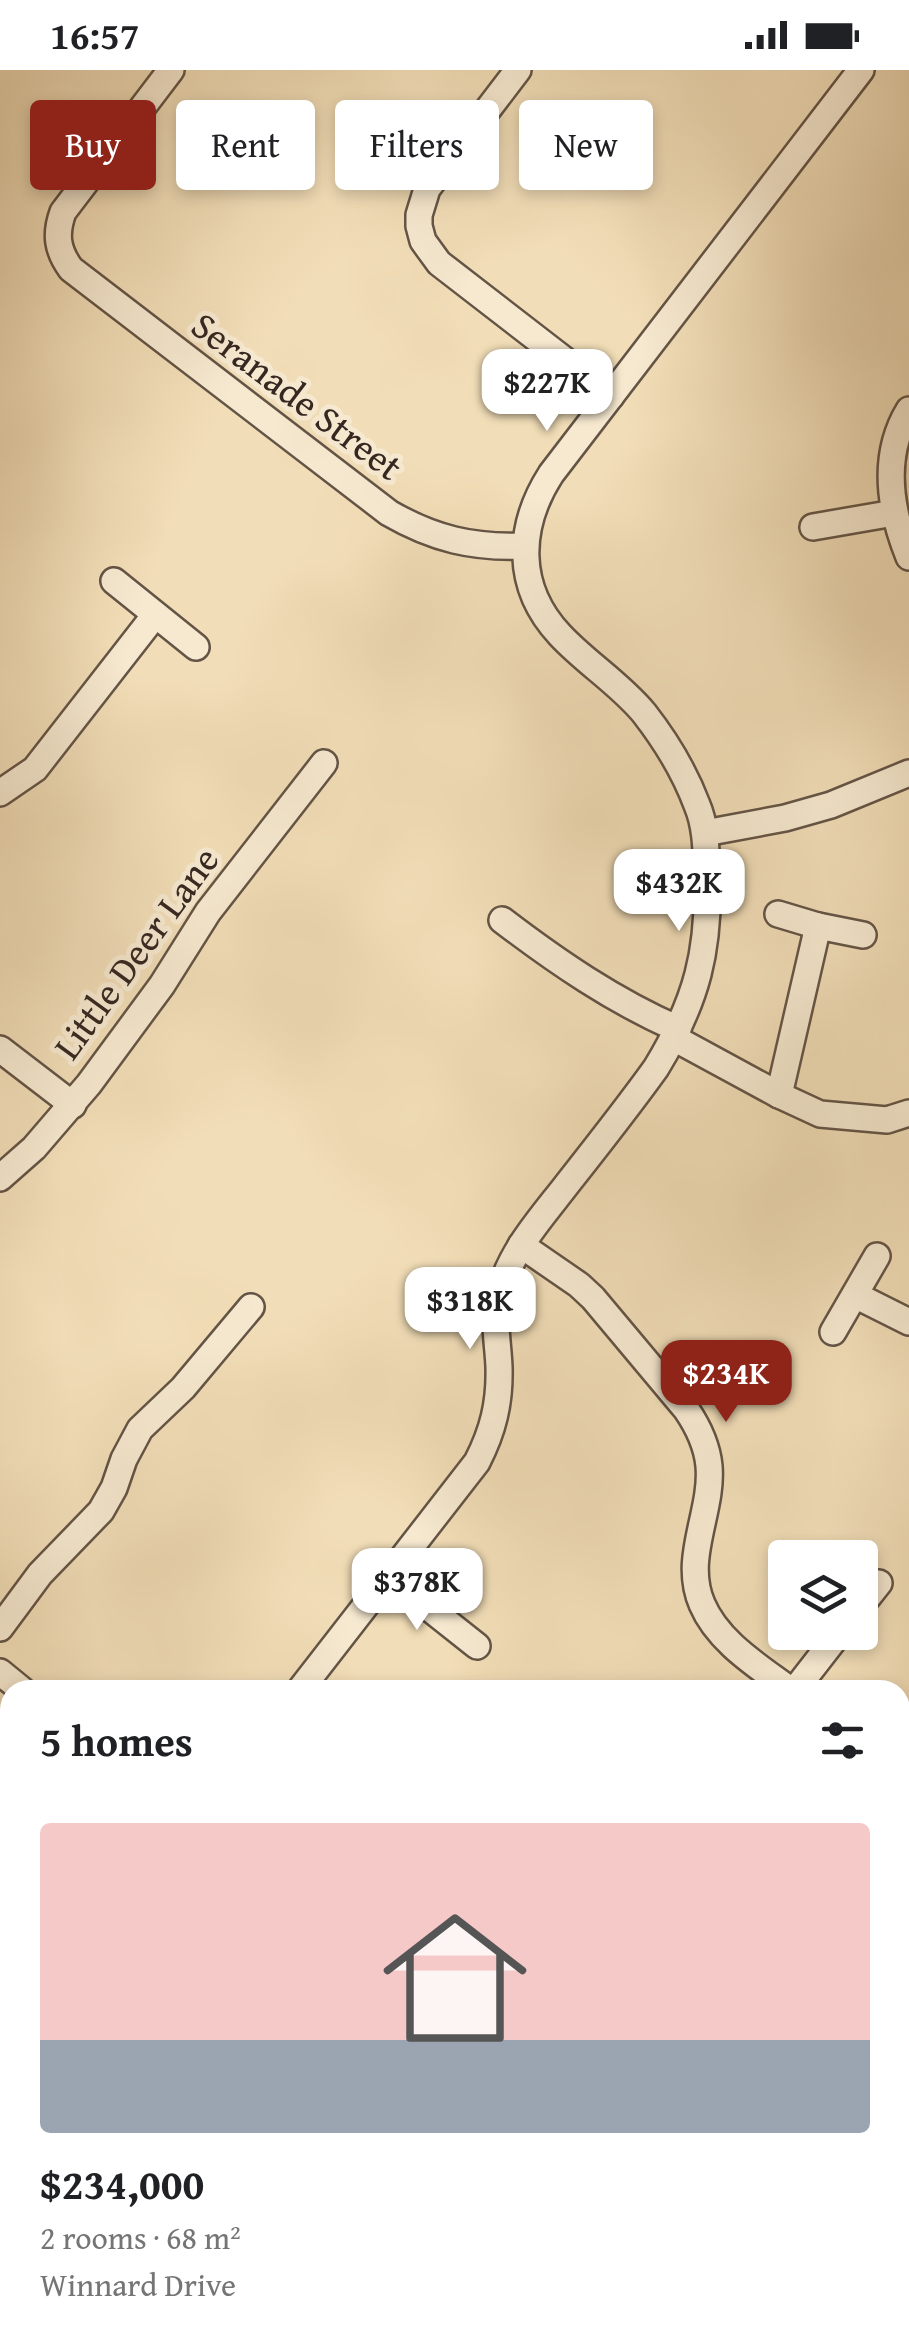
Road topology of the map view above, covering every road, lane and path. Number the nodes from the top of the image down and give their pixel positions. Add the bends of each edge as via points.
1 (171, 70) edge
2 (518, 70) edge
3 (861, 70) edge
4 (611, 396) junction
5 (909, 410) edge
6 (894, 513) junction
7 (814, 527) dead end
8 (524, 546) junction
9 (909, 558) edge
10 (114, 582) dead end
11 (155, 615) junction
12 (196, 647) dead end
13 (324, 763) dead end
14 (909, 773) edge
15 (0, 792) edge
16 (705, 834) junction
17 (778, 914) dead end
18 (502, 920) dead end
19 (818, 926) junction
20 (862, 935) dead end
21 (676, 1034) junction
22 (0, 1048) edge
23 (779, 1095) junction
24 (73, 1104) junction
25 (909, 1113) edge
26 (0, 1178) edge
27 (521, 1246) junction
28 (877, 1256) dead end
29 (856, 1295) junction
30 (251, 1307) dead end
31 (909, 1322) edge
32 (833, 1332) dead end
33 (390, 1577) junction
34 (0, 1628) edge
35 (477, 1646) dead end
36 (825, 1650) edge
37 (308, 1680) edge
38 (778, 1680) edge
39 (800, 1680) edge

1 - 8 street, Seranade Street via 62,212 58,244 65,262 389,514 444,539
2 - 4 street via 427,189 419,215 423,241 439,263
3 - 4 street
4 - 8 street via 540,491
5 - 6 street via 892,461
6 - 7 street
6 - 9 street
8 - 16 street via 544,612 644,713 698,806
10 - 11 street
11 - 12 street
11 - 15 street via 36,769
13 - 24 street, Little Deer Lane via 208,912
14 - 16 street via 831,805
16 - 21 street via 705,948
17 - 19 street
18 - 21 street
19 - 20 street
19 - 23 street
21 - 23 street
21 - 27 street
22 - 24 street
23 - 25 street via 836,1117 887,1120
24 - 26 street, Little Deer Lane
27 - 33 street via 498,1296 494,1424 467,1477
27 - 38 street via 593,1298 697,1425 709,1467 696,1551 701,1603 732,1646
28 - 29 street
29 - 31 street
29 - 32 street
30 - 34 street via 140,1429 101,1511 40,1574
33 - 35 street
33 - 37 street
36 - 39 street

